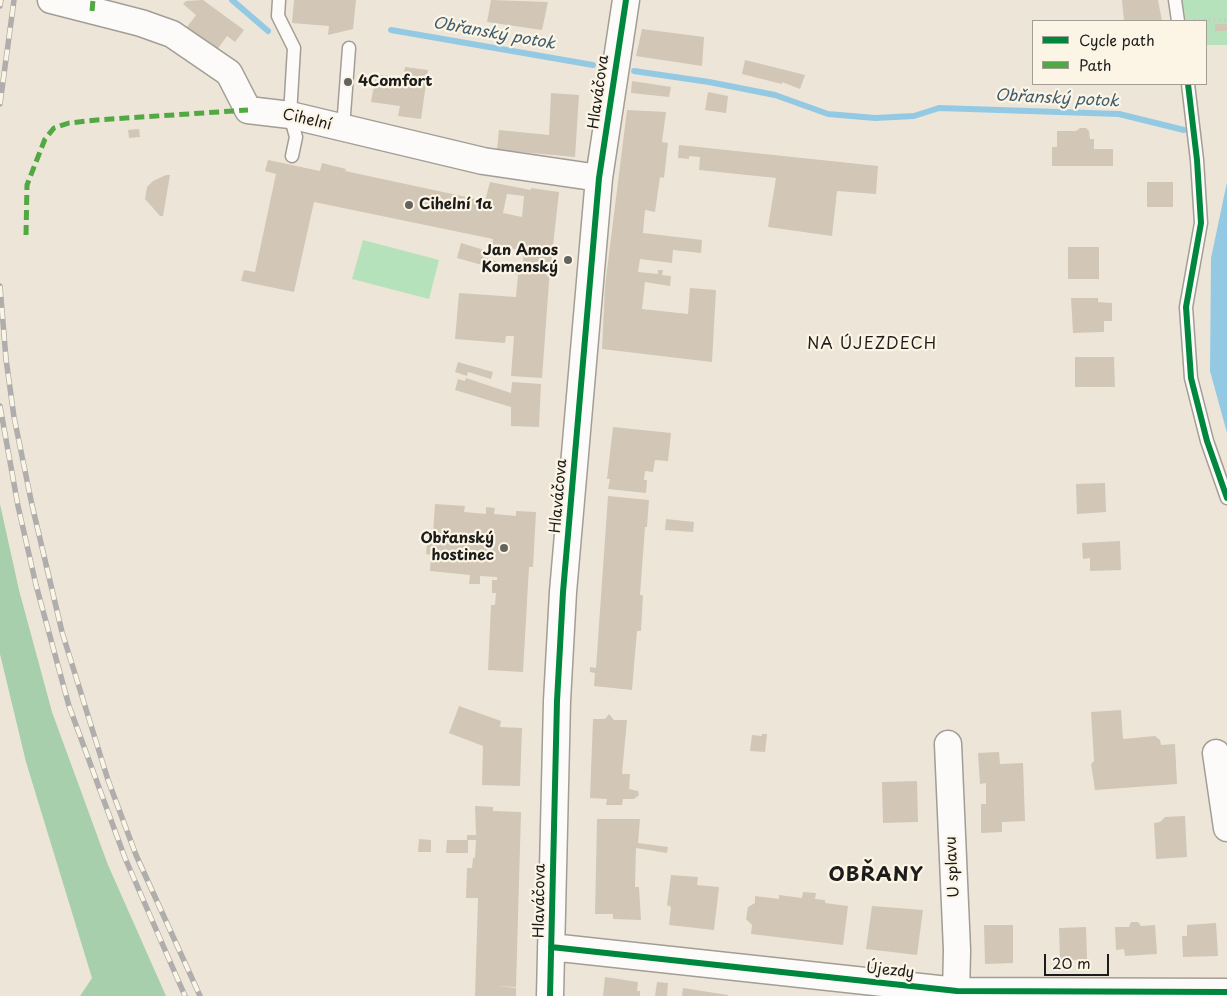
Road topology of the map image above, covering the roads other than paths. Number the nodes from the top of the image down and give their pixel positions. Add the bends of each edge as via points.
1 (50, 0) edge
2 (279, 0) edge
3 (626, 0) edge
4 (1175, 0) edge
5 (1178, 20) edge
6 (349, 48) dead end
7 (1188, 85) edge
8 (290, 115) junction
9 (344, 128) junction
10 (292, 156) dead end
11 (599, 178) junction
12 (1227, 498) edge
13 (948, 744) dead end
14 (1216, 753) dead end
15 (1227, 828) edge
16 (551, 947) junction
17 (1227, 992) edge
18 (956, 993) edge
19 (550, 996) edge

1 - 8 street, Cihelní via 172,34 229,73 248,110
2 - 8 lane via 278,16 294,48
3 - 11 street, Hlaváčova
4 - 5 lane
6 - 9 lane
7 - 12 lane via 1201,223 1186,306 1191,378 1207,441
8 - 9 street, Cihelní
8 - 10 lane via 296,137
9 - 11 street, Cihelní via 483,161
11 - 16 street, Hlaváčova via 563,592
13 - 18 street, U splavu
14 - 15 street
16 - 18 street, Újezdy
16 - 19 street, Hlaváčova
17 - 18 street, Újezdy

